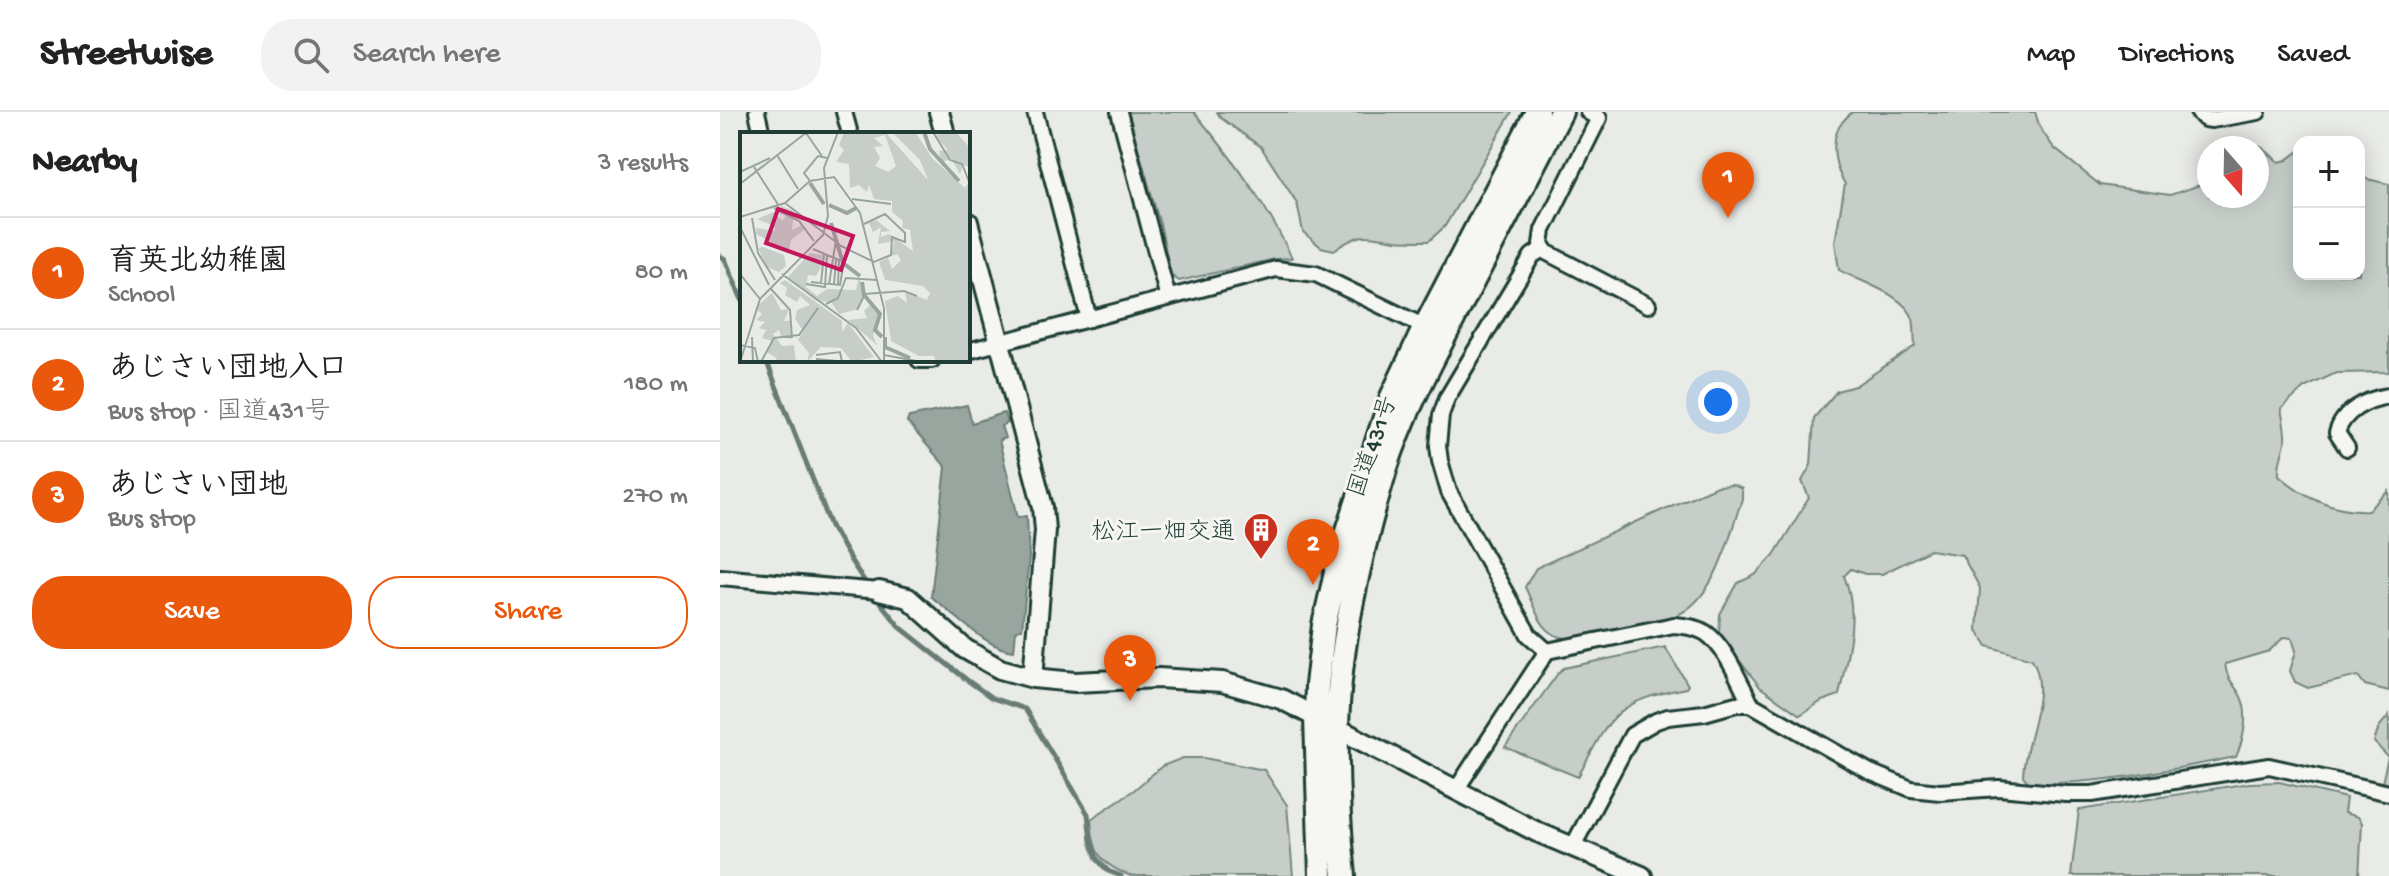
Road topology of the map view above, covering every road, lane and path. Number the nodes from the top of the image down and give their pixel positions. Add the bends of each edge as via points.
1 (757, 112) edge
2 (844, 112) edge
3 (939, 112) edge
4 (1035, 112) edge
5 (1119, 112) edge
6 (1537, 112) edge
7 (1561, 112) edge
8 (1588, 112) edge
9 (2198, 112) edge
10 (2258, 112) edge
11 (762, 132) edge
12 (849, 132) edge
13 (944, 132) edge
14 (970, 230) edge
15 (1542, 249) junction
16 (1168, 298) junction
17 (1648, 305) dead end
18 (1089, 319) junction
19 (1425, 327) junction
20 (1000, 343) junction
21 (970, 350) edge
22 (2389, 396) edge
23 (2347, 448) dead end
24 (720, 577) edge
25 (879, 591) joint
26 (1547, 651) junction
27 (1033, 678) junction
28 (1751, 704) junction
29 (1316, 718) junction
30 (1337, 729) junction
31 (1456, 790) junction
32 (2389, 793) edge
33 (1572, 848) junction
34 (1321, 876) edge
35 (1344, 876) edge
36 (1642, 876) edge

1 - 11 street
2 - 12 street
3 - 13 street
4 - 18 street
5 - 16 street
6 - 19 highway, 国道431号
7 - 30 highway, 国道431号 via 1444,337 1386,469 1347,638
8 - 15 street via 1599,118 1543,230
9 - 10 street via 2212,120
14 - 20 street
15 - 17 street
15 - 26 street via 1532,256 1455,381 1441,415 1438,446 1449,492 1529,635
16 - 18 street
16 - 19 street via 1276,269 1316,274
18 - 20 street
19 - 29 highway, 国道431号 via 1391,399 1340,555 1324,625
20 - 21 street
20 - 27 street via 1043,507
22 - 23 street via 2367,401 2341,421 2337,433
24 - 25 street
25 - 27 street via 908,598 965,649 1000,669
26 - 28 street via 1674,625 1694,628 1708,635
26 - 31 street
27 - 29 street via 1222,682 1281,699
28 - 32 street via 1870,772 1930,792 1999,788 2092,794 2269,766
28 - 33 street via 1668,717 1632,735
29 - 30 street
29 - 34 highway, 国道431号
30 - 31 street
30 - 35 highway, 国道431号
31 - 33 street
33 - 36 street

